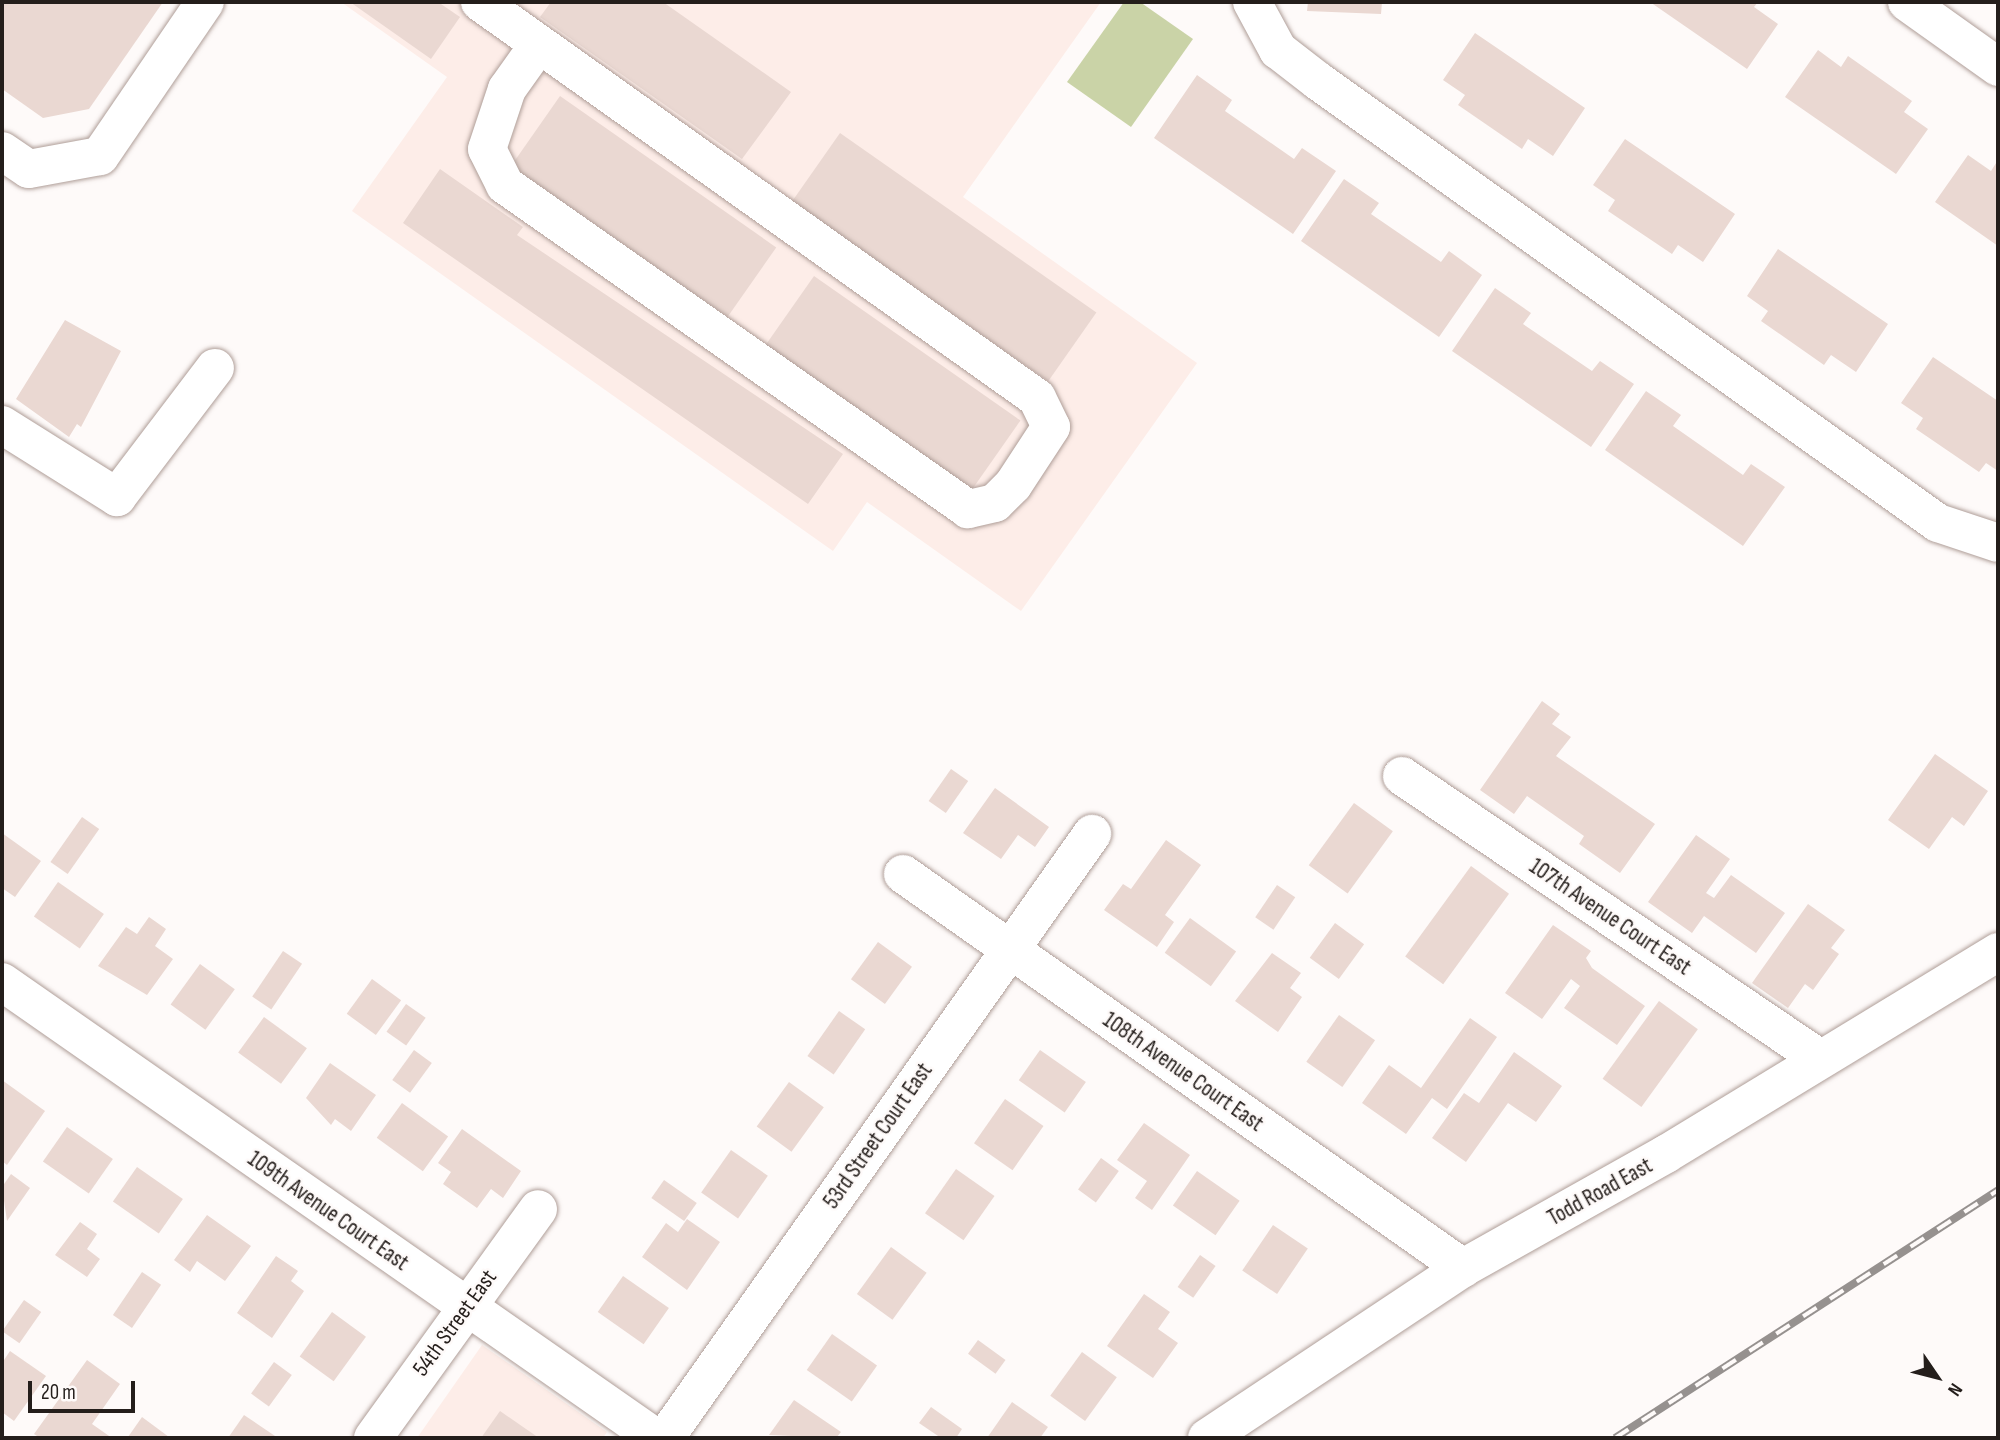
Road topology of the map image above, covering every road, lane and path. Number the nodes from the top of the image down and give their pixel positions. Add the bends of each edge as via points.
1 (205, 2) edge
2 (480, 2) edge
3 (1252, 2) edge
4 (1907, 2) edge
5 (539, 44) junction
6 (1998, 67) edge
7 (2, 151) edge
8 (215, 368) dead end
9 (2, 425) edge
10 (1998, 543) edge
11 (1402, 776) dead end
12 (1093, 834) dead end
13 (903, 874) dead end
14 (1009, 950) junction
15 (1998, 952) edge
16 (2, 982) edge
17 (1819, 1058) junction
18 (538, 1209) dead end
19 (1463, 1268) junction
20 (465, 1308) junction
21 (373, 1438) edge
22 (656, 1438) edge
23 (665, 1438) edge
24 (1207, 1438) edge

1 - 7 street via 100,156 30,169
2 - 5 street
3 - 10 street via 1278,50 1318,80 1938,523
4 - 6 street
5 - 5 street via 507,89 487,149 505,184 968,509 995,503 1013,485 1051,427 1037,398
8 - 9 street via 117,497
11 - 17 street, 107th Avenue Court East
12 - 14 street, 53rd Street Court East
13 - 14 street, 108th Avenue Court East
14 - 19 street, 108th Avenue Court East
14 - 23 street, 53rd Street Court East
15 - 17 street, Todd Road East
16 - 20 street, 109th Avenue Court East
17 - 19 street, Todd Road East via 1666,1154
18 - 20 street, 54th Street East
19 - 24 street, Todd Road East
20 - 21 street, 54th Street East
20 - 22 street, 109th Avenue Court East

